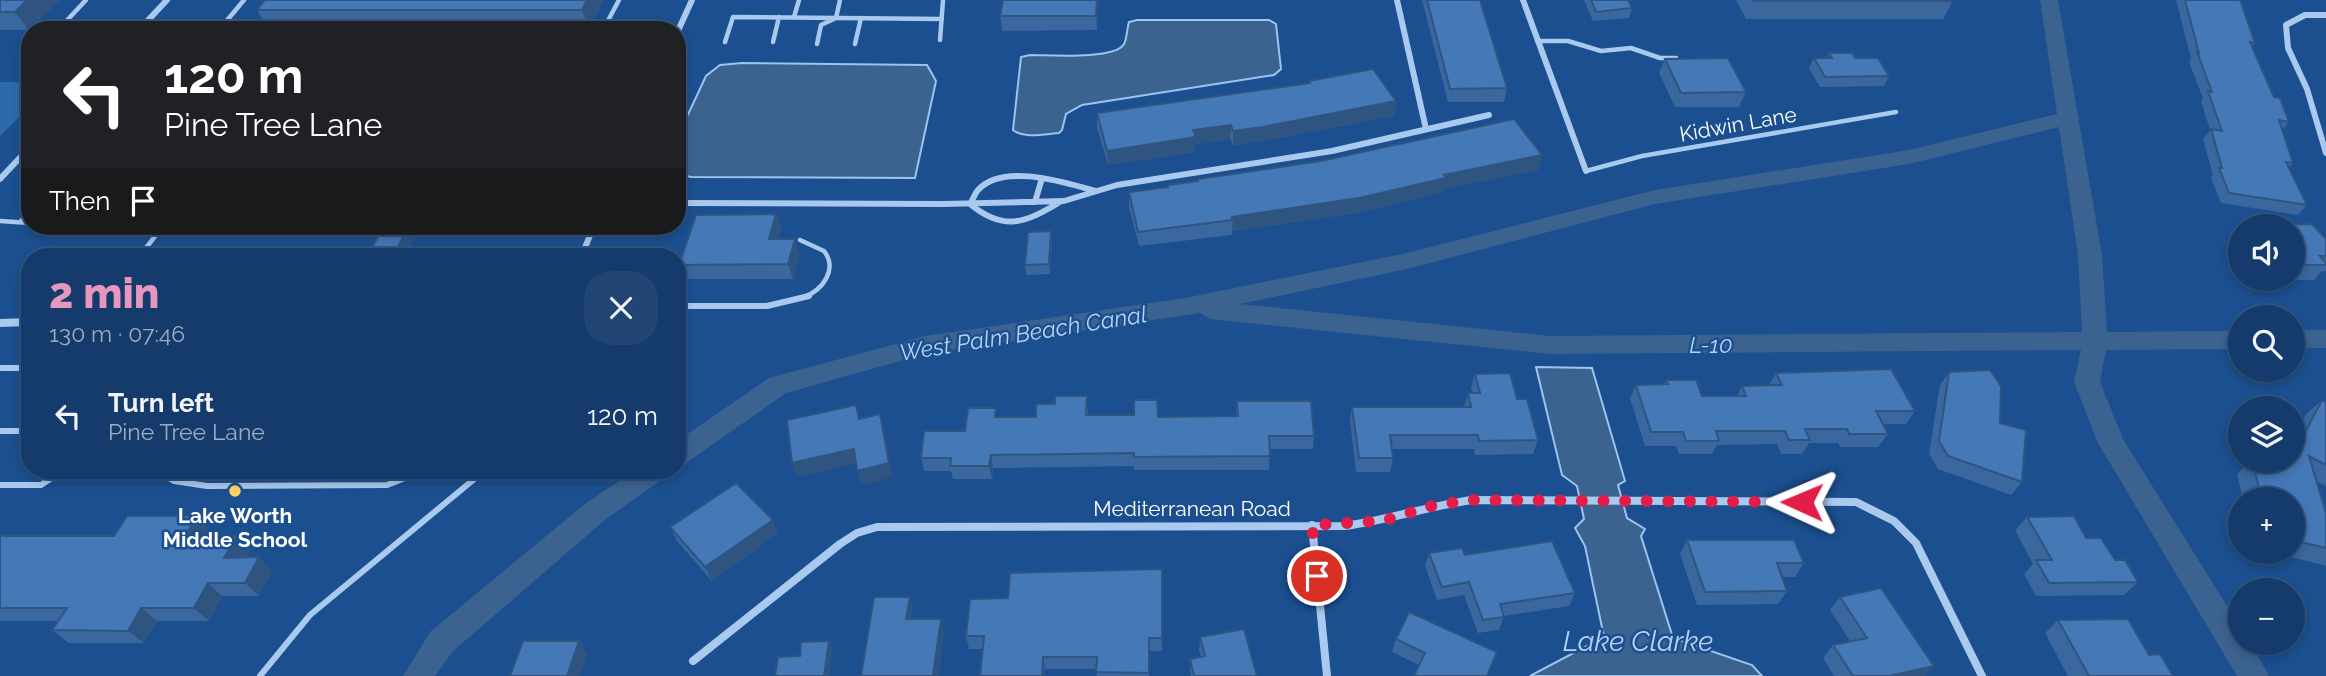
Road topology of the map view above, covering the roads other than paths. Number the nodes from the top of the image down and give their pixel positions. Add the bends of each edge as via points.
1 (86, 0) edge
2 (167, 0) edge
3 (244, 0) edge
4 (619, 0) edge
5 (692, 0) edge
6 (799, 0) edge
7 (840, 0) edge
8 (943, 0) edge
9 (1397, 0) edge
10 (1523, 0) edge
11 (2326, 15) edge
12 (779, 17) junction
13 (794, 17) junction
14 (836, 18) junction
15 (861, 18) junction
16 (942, 19) junction
17 (66, 21) edge
18 (147, 21) edge
19 (226, 21) edge
20 (608, 21) edge
21 (682, 21) edge
22 (940, 40) dead end
23 (1537, 41) junction
24 (724, 42) dead end
25 (773, 42) dead end
26 (817, 44) dead end
27 (855, 44) dead end
28 (1676, 58) edge
29 (1896, 112) dead end
30 (1489, 115) dead end
31 (1426, 129) junction
32 (2324, 142) edge
33 (2326, 153) edge
34 (21, 157) edge
35 (1586, 171) joint
36 (1042, 178) junction
37 (0, 179) edge
38 (1097, 191) junction
39 (1060, 201) junction
40 (1035, 202) junction
41 (686, 203) edge
42 (970, 204) junction
43 (0, 221) edge
44 (20, 222) edge
45 (800, 240) dead end
46 (686, 306) edge
47 (0, 323) edge
48 (21, 323) edge
49 (0, 368) edge
50 (21, 368) edge
51 (0, 431) edge
52 (21, 431) edge
53 (50, 479) edge
54 (170, 479) edge
55 (402, 479) edge
56 (474, 479) edge
57 (0, 485) edge
58 (1312, 525) junction
59 (693, 661) dead end
60 (260, 676) edge
61 (1327, 676) edge
62 (1982, 676) edge

1 - 17 lane
2 - 18 street
3 - 19 lane
4 - 20 lane
5 - 21 street
6 - 13 lane
7 - 14 lane
8 - 16 lane
9 - 31 street
10 - 23 street
11 - 32 street via 2305,15 2286,25 2288,48
12 - 13 lane
12 - 24 lane via 733,17
12 - 25 lane
13 - 14 lane
14 - 15 lane
14 - 26 lane via 821,25
15 - 16 lane
15 - 27 lane
16 - 22 lane
23 - 28 lane via 1568,41 1601,51 1630,48
23 - 35 street
29 - 35 lane, Kidwin Lane via 1642,156
30 - 31 street
31 - 38 street via 1332,151
32 - 33 street
34 - 37 street
36 - 38 street
36 - 40 street
36 - 42 street via 1004,177 977,189
38 - 39 street
39 - 40 street
39 - 42 street via 1031,219 1013,222 999,222
40 - 42 street
41 - 42 street
43 - 44 lane
45 - 46 lane via 817,245 828,254 831,264 829,276 807,297 765,307
47 - 48 street
49 - 50 lane
51 - 52 lane
53 - 57 lane via 41,485
54 - 55 lane via 206,486 387,485
56 - 60 lane via 310,615
58 - 59 street, Mediterranean Road via 877,527 840,544
58 - 61 street
58 - 62 street, Mediterranean Road via 1383,521 1453,501 1856,502 1896,520 1912,535

